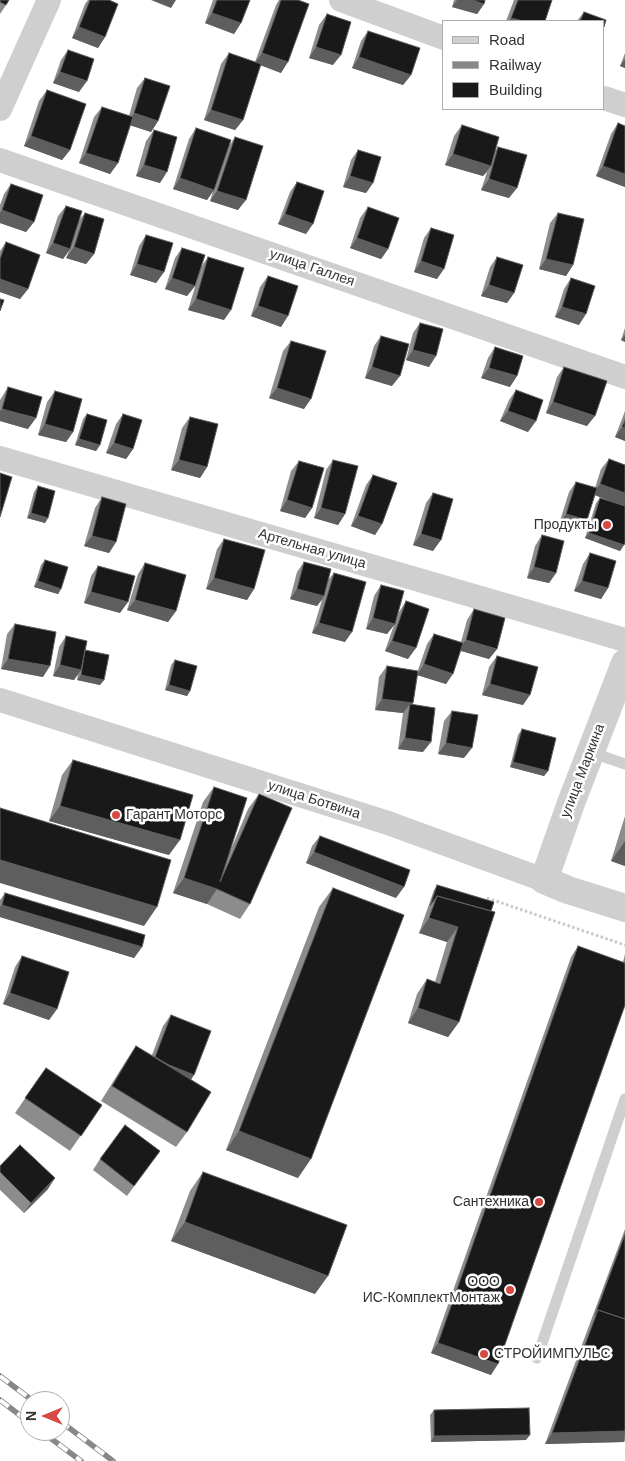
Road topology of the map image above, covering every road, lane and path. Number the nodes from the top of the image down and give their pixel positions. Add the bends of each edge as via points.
1 (49, 0) edge
2 (341, 0) edge
3 (442, 37) edge
4 (605, 98) edge
5 (625, 105) edge
6 (0, 109) edge
7 (0, 160) edge
8 (625, 377) edge
9 (0, 458) edge
10 (625, 640) edge
11 (625, 663) edge
12 (0, 700) edge
13 (590, 752) junction
14 (625, 764) edge
15 (544, 880) junction
16 (488, 898) edge
17 (625, 908) edge
18 (625, 945) edge
19 (625, 1100) edge
20 (537, 1358) dead end

1 - 6 street
2 - 3 street
4 - 5 street
7 - 8 street, улица Галлея
9 - 10 street, Артельная улица
11 - 13 street, улица Маркина
12 - 15 street, улица Ботвина via 388,823
13 - 14 lane
13 - 15 street, улица Маркина
15 - 17 street, улица Ботвина
16 - 18 path
19 - 20 lane

